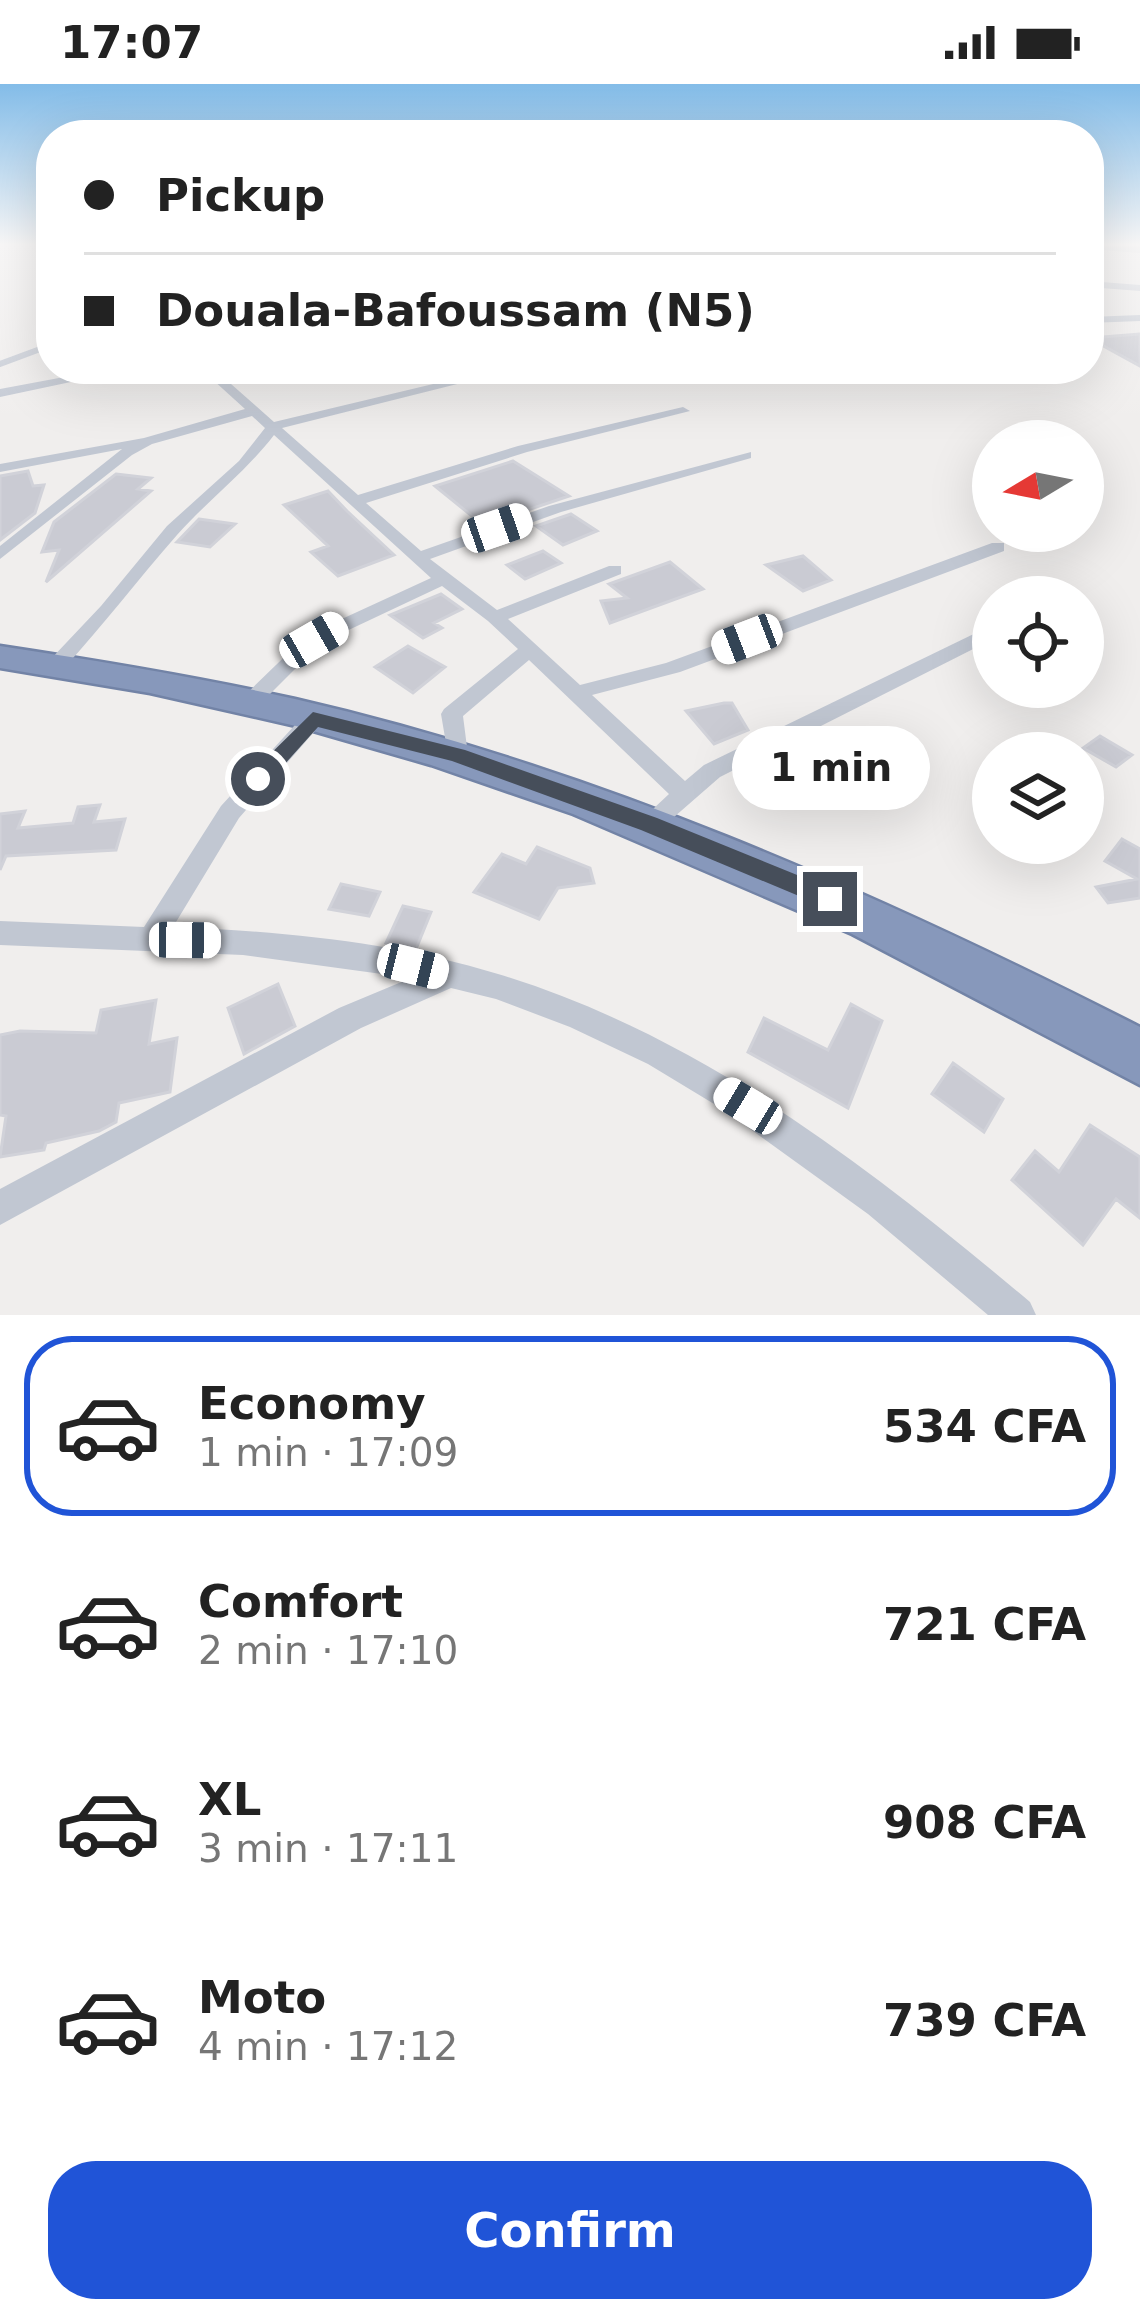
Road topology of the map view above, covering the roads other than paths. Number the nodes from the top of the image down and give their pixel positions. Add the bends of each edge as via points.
1 (1140, 318) edge
2 (1104, 319) edge
3 (36, 351) edge
4 (0, 364) edge
5 (47, 384) edge
6 (224, 384) edge
7 (449, 384) edge
8 (0, 393) edge
9 (254, 411) junction
10 (683, 411) dead end
11 (274, 426) junction
12 (147, 441) junction
13 (746, 455) dead end
14 (0, 468) edge
15 (359, 500) junction
16 (985, 552) edge
17 (0, 554) edge
18 (419, 557) junction
19 (615, 570) dead end
20 (443, 579) junction
21 (495, 617) junction
22 (972, 642) edge
23 (527, 652) junction
24 (0, 657) edge
25 (56, 665) junction
26 (575, 693) junction
27 (251, 701) junction
28 (313, 719) junction
29 (457, 755) junction
30 (683, 793) junction
31 (649, 824) junction
32 (0, 932) edge
33 (151, 940) junction
34 (449, 975) junction
35 (1140, 1058) edge
36 (0, 1208) edge
37 (1017, 1315) edge

1 - 2 street
3 - 4 lane
5 - 8 street
6 - 9 street
7 - 11 street
9 - 11 street
9 - 12 street
10 - 15 street
11 - 15 street
11 - 25 street
12 - 14 street
12 - 17 street
13 - 18 street via 555,508
15 - 18 street
16 - 26 street via 673,668
18 - 20 street
19 - 21 street
20 - 21 street
20 - 27 street via 314,640
21 - 23 street
22 - 30 street via 745,753
23 - 26 street
23 - 29 street via 452,714
24 - 25 highway
25 - 27 highway
26 - 30 street
27 - 28 highway
28 - 29 highway
28 - 33 street via 230,812
29 - 31 highway
30 - 31 street
31 - 35 highway via 917,940
32 - 33 street
33 - 34 street via 312,951
34 - 36 street via 350,1018
34 - 37 street via 538,998 625,1033 748,1106 884,1200

